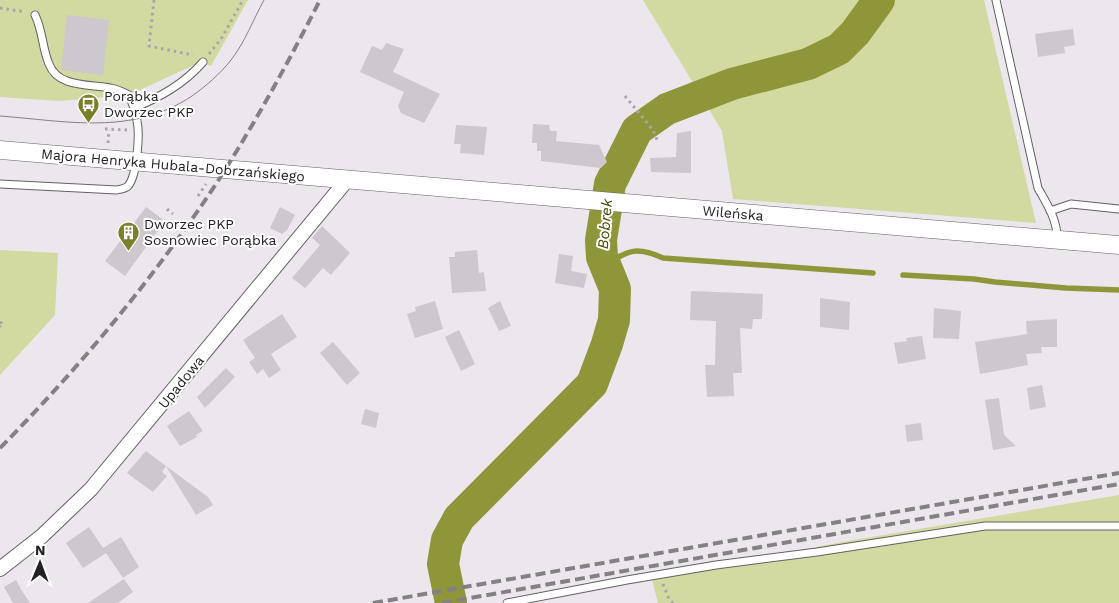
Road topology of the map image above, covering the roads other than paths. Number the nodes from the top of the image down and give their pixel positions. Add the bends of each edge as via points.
1 (996, 0) edge
2 (35, 15) road end
3 (204, 60) road end
4 (135, 111) junction
5 (0, 150) edge
6 (136, 161) junction
7 (347, 180) junction
8 (0, 184) edge
9 (1119, 209) edge
10 (1050, 210) junction
11 (1057, 240) junction
12 (1119, 245) edge
13 (1119, 526) edge
14 (0, 569) edge
15 (507, 603) edge

1 - 10 lane via 1038,188
2 - 4 lane via 41,27 49,65 56,75 66,81 129,94
3 - 4 lane via 177,86
4 - 6 lane via 139,131
5 - 6 street, Majora Henryka Hubala-Dobrzańskiego
6 - 7 street, Majora Henryka Hubala-Dobrzańskiego
6 - 8 lane via 129,185 117,190
7 - 11 street, Wileńska
7 - 14 street, Upadowa via 91,489 42,536
9 - 10 lane via 1071,204
10 - 11 lane via 1058,229
11 - 12 street, Wileńska
13 - 15 lane via 985,526 658,575

